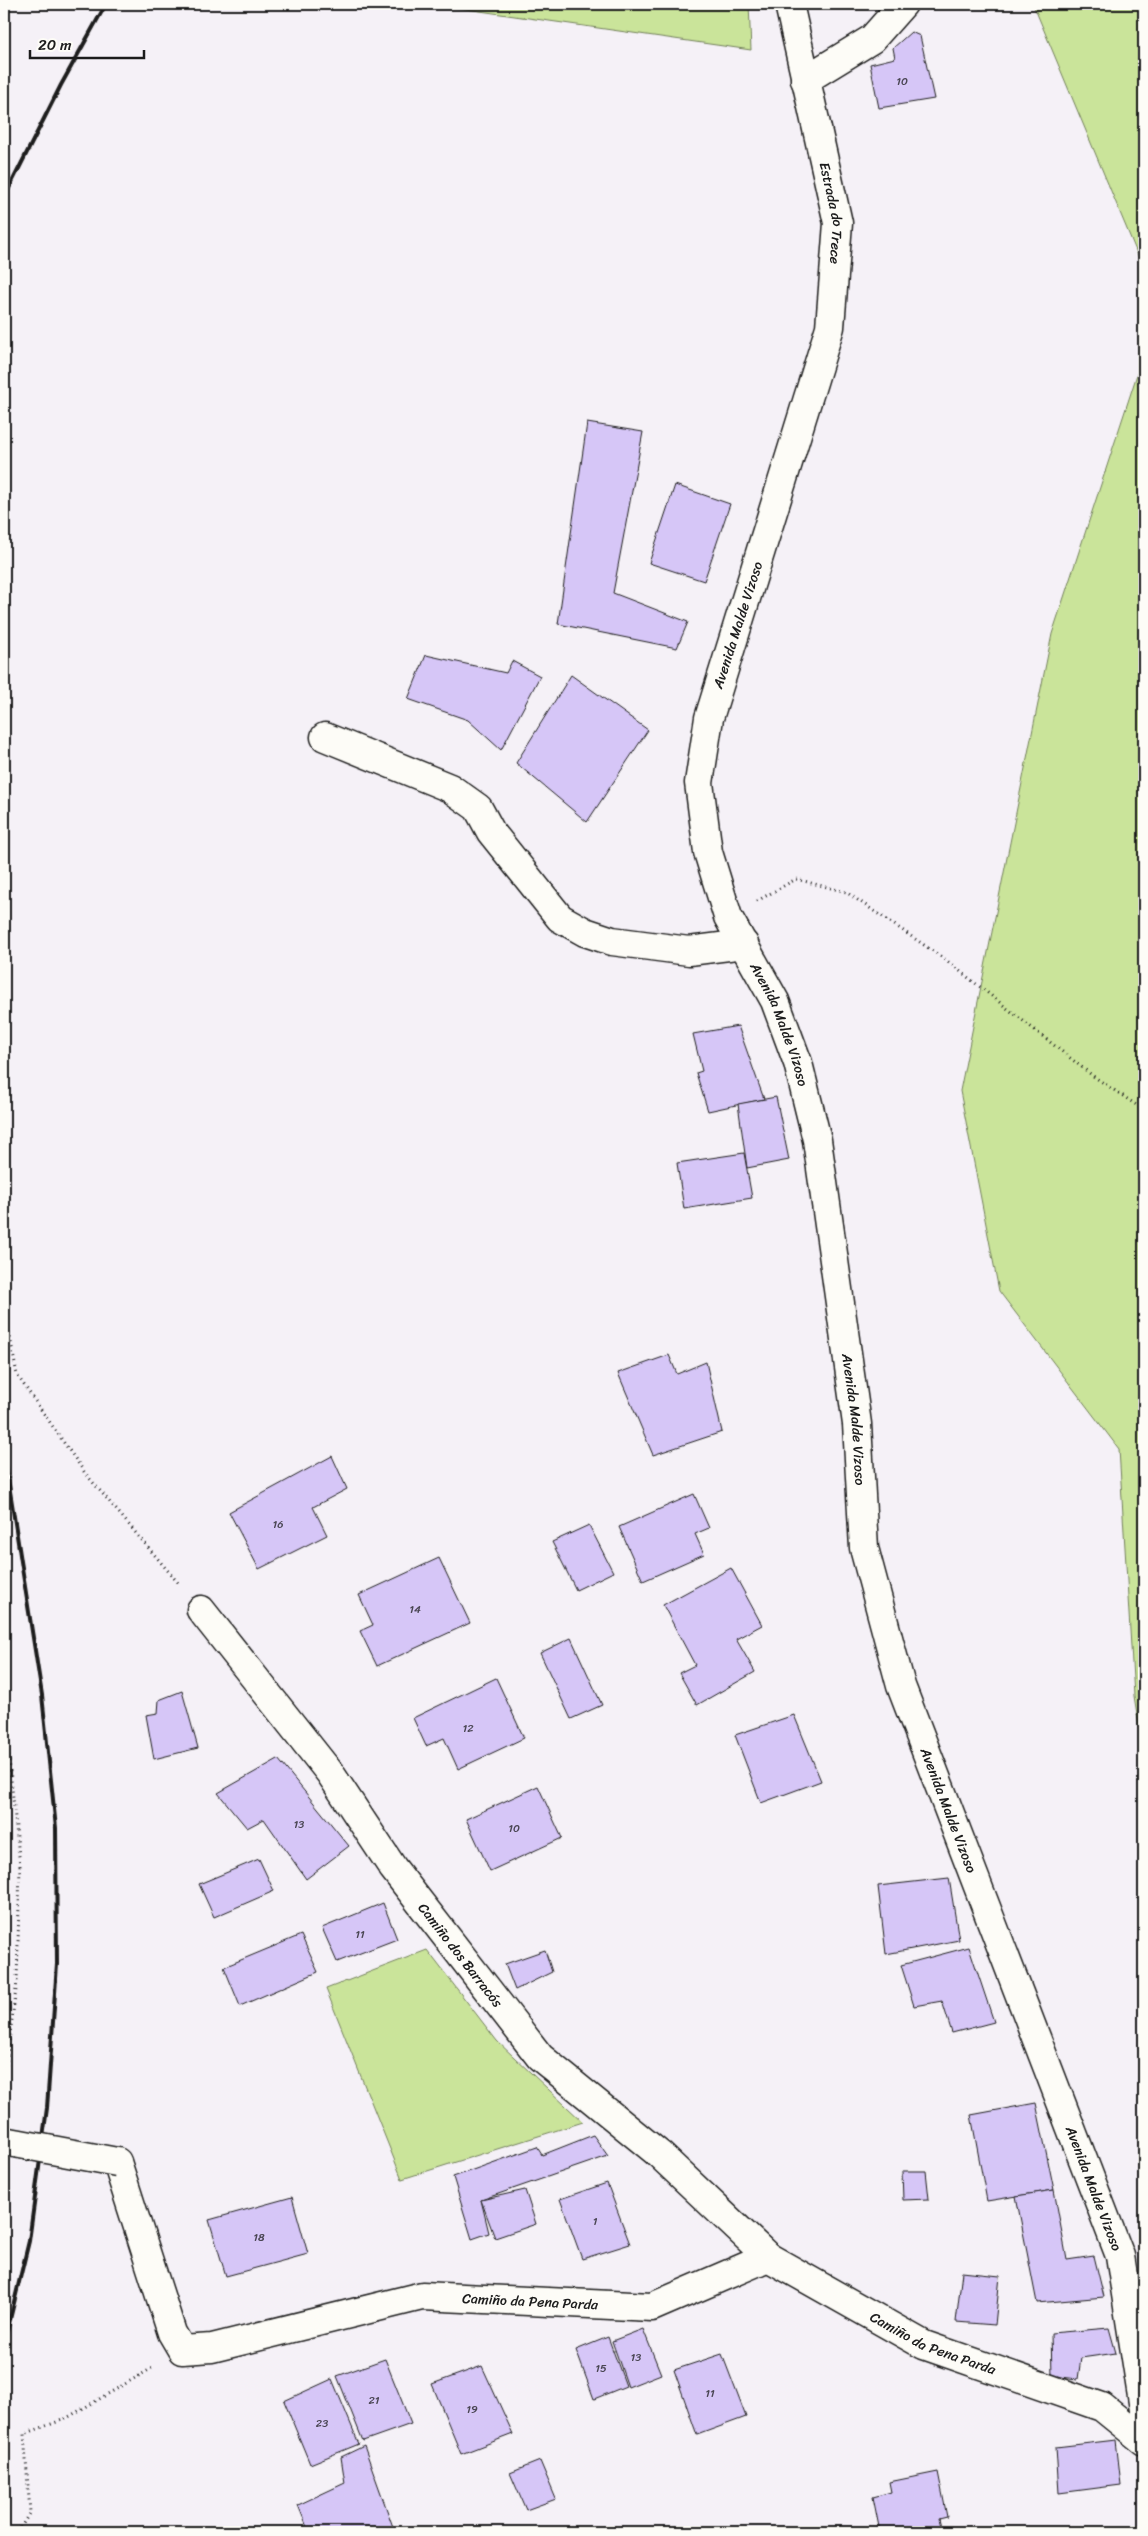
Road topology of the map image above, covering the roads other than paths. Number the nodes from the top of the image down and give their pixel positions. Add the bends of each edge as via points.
1 (789, 4) edge
2 (903, 4) edge
3 (805, 80) junction
4 (802, 423) joint
5 (325, 736) dead end
6 (744, 944) junction
7 (201, 1610) road end
8 (4, 2141) edge
9 (768, 2257) junction
10 (1144, 2409) edge
11 (1144, 2441) edge

1 - 3 street, Estrada do Trece
2 - 3 street via 872,39
3 - 4 street, Estrada do Trece via 838,223 830,327
4 - 6 street, Avenida Malde Vizoso via 707,727 699,783 708,852 728,917
5 - 6 street via 450,788 478,808 491,832 560,918 585,932 612,941 689,951
6 - 10 street, Avenida Malde Vizoso via 775,1001 798,1063 817,1140 857,1424 864,1548 901,1686 1120,2256
7 - 9 street, Camiño dos Barracós via 330,1773 393,1868 540,2057 659,2154
8 - 9 street, Camiño da Pena Parda, bridge via 117,2162 172,2333 182,2350 212,2348 422,2296 652,2307
9 - 11 street, Camiño da Pena Parda via 924,2345 1102,2407

